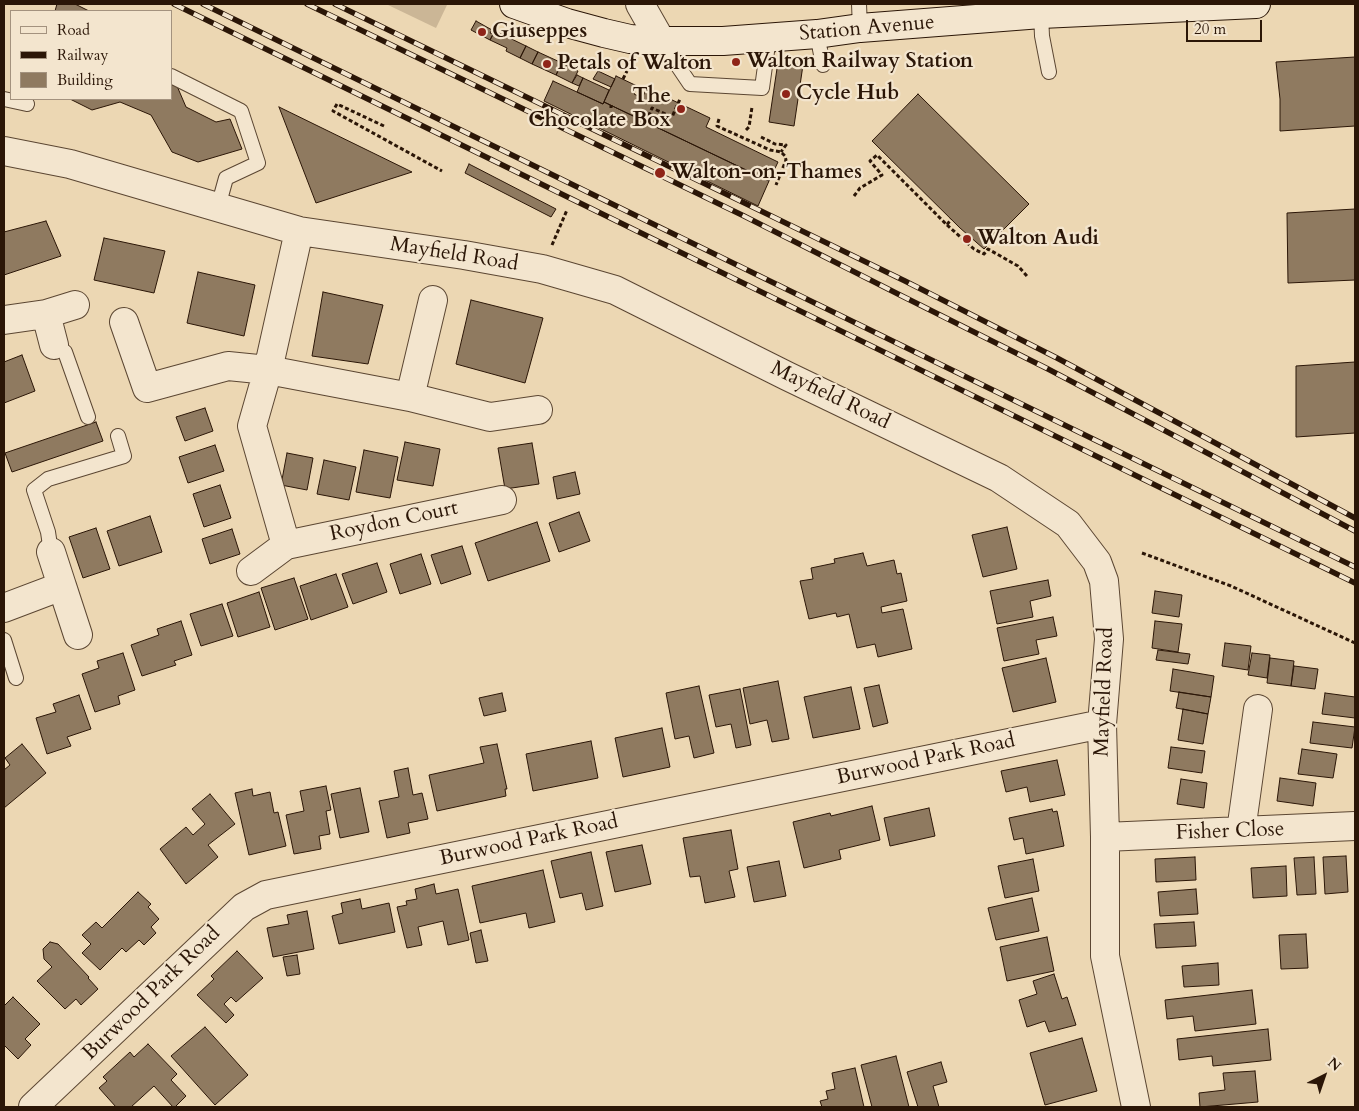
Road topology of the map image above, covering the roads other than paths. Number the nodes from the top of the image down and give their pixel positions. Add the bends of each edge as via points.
1 (640, 4) edge
2 (1256, 4) edge
3 (531, 6) edge
4 (1042, 14) junction
5 (860, 16) edge
6 (817, 34) junction
7 (770, 37) junction
8 (661, 41) junction
9 (823, 65) dead end
10 (1049, 72) dead end
11 (172, 76) edge
12 (12, 100) edge
13 (27, 104) dead end
14 (4, 151) edge
15 (218, 207) junction
16 (299, 231) junction
17 (433, 300) dead end
18 (74, 305) dead end
19 (46, 314) junction
20 (4, 320) edge
21 (124, 322) dead end
22 (54, 345) joint
23 (268, 370) junction
24 (410, 397) junction
25 (538, 410) dead end
26 (88, 418) dead end
27 (118, 436) dead end
28 (502, 500) dead end
29 (286, 545) junction
30 (51, 552) joint
31 (251, 571) dead end
32 (62, 586) junction
33 (4, 608) edge
34 (78, 635) dead end
35 (4, 640) edge
36 (16, 678) dead end
37 (1258, 709) dead end
38 (1102, 724) junction
39 (1355, 826) edge
40 (1241, 831) junction
41 (1105, 837) junction
42 (33, 1107) edge
43 (1136, 1107) edge

1 - 8 street
2 - 4 street, Station Avenue
3 - 8 street, Station Avenue via 567,24 622,37
4 - 5 street, Station Avenue
4 - 10 lane via 1042,36
5 - 6 street, Station Avenue
6 - 7 street, Station Avenue
6 - 9 lane
7 - 8 street, Station Avenue
7 - 8 lane via 762,88 690,84
11 - 15 lane via 241,111 258,163 226,178
12 - 13 lane
14 - 15 street, Mayfield Road via 70,164
15 - 16 street, Mayfield Road
16 - 23 street
16 - 38 street, Mayfield Road via 542,269 615,290 999,478 1068,524 1097,562 1104,581 1109,639
17 - 24 street
18 - 19 street
19 - 20 street
19 - 22 street
21 - 23 street via 147,388 228,366
22 - 26 lane via 65,352
23 - 24 street
23 - 29 street via 252,426
24 - 25 street via 490,417
27 - 30 lane via 124,456 48,479 34,490
28 - 29 street, Roydon Court
29 - 31 street, Roydon Court
30 - 32 street
32 - 33 street
32 - 34 street
35 - 36 lane
37 - 40 street
38 - 41 street, Mayfield Road
38 - 42 street, Burwood Park Road via 266,895 244,907
39 - 40 street, Fisher Close
40 - 41 street, Fisher Close
41 - 43 street, Mayfield Road via 1105,956

